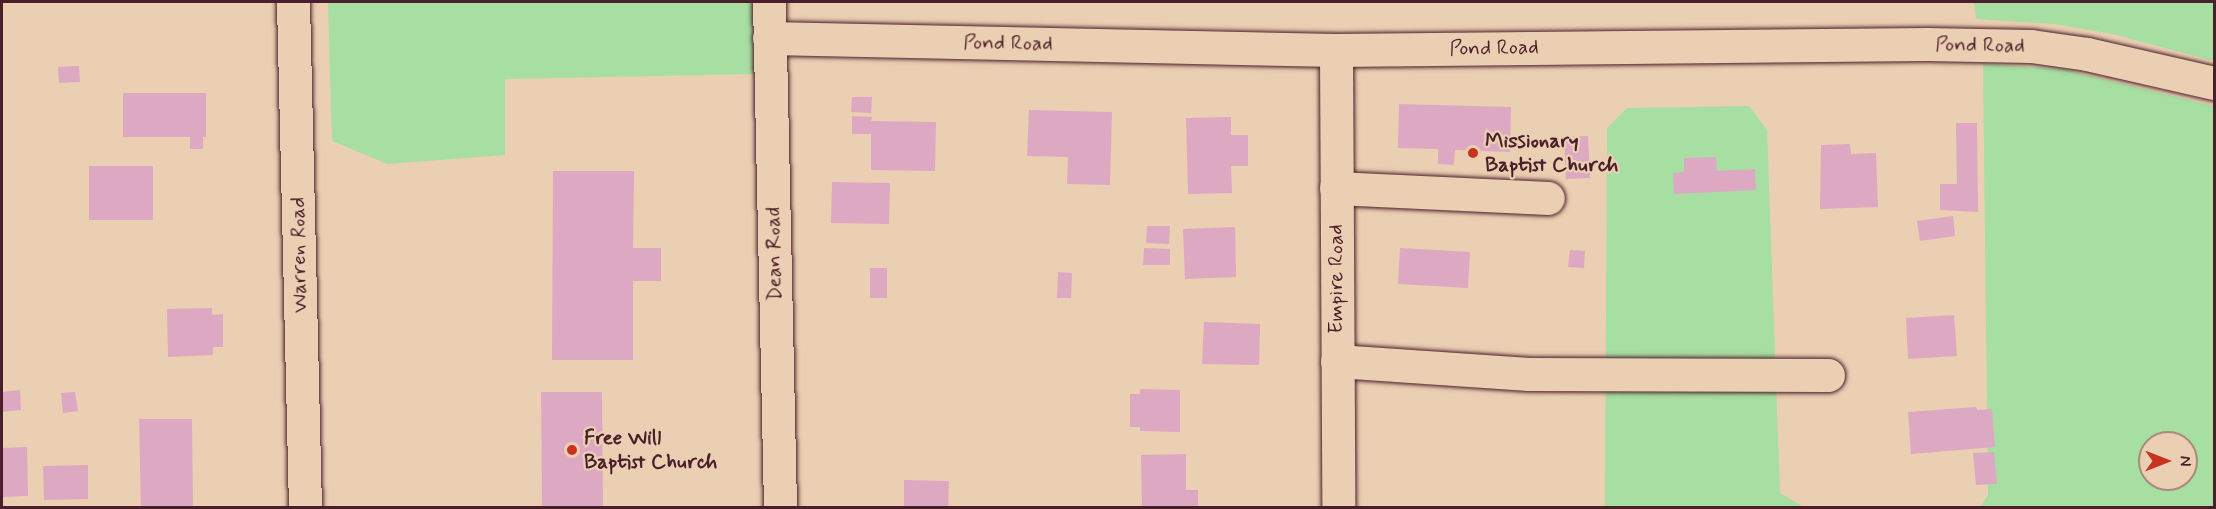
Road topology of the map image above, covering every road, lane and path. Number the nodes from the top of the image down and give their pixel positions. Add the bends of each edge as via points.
1 (293, 2) edge
2 (769, 2) edge
3 (770, 39) junction
4 (1336, 50) junction
5 (2214, 83) edge
6 (1336, 188) junction
7 (1548, 198) dead end
8 (1337, 361) junction
9 (1828, 375) dead end
10 (305, 507) edge
11 (780, 507) edge
12 (1338, 507) edge

1 - 10 street, Warren Road
2 - 3 street, Dean Road
3 - 4 street, Pond Road
3 - 11 street, Dean Road
4 - 5 street, Pond Road via 2031,46 2087,54
4 - 6 street, Empire Road
6 - 7 street
6 - 8 street, Empire Road
8 - 9 street via 1529,374
8 - 12 street, Empire Road

